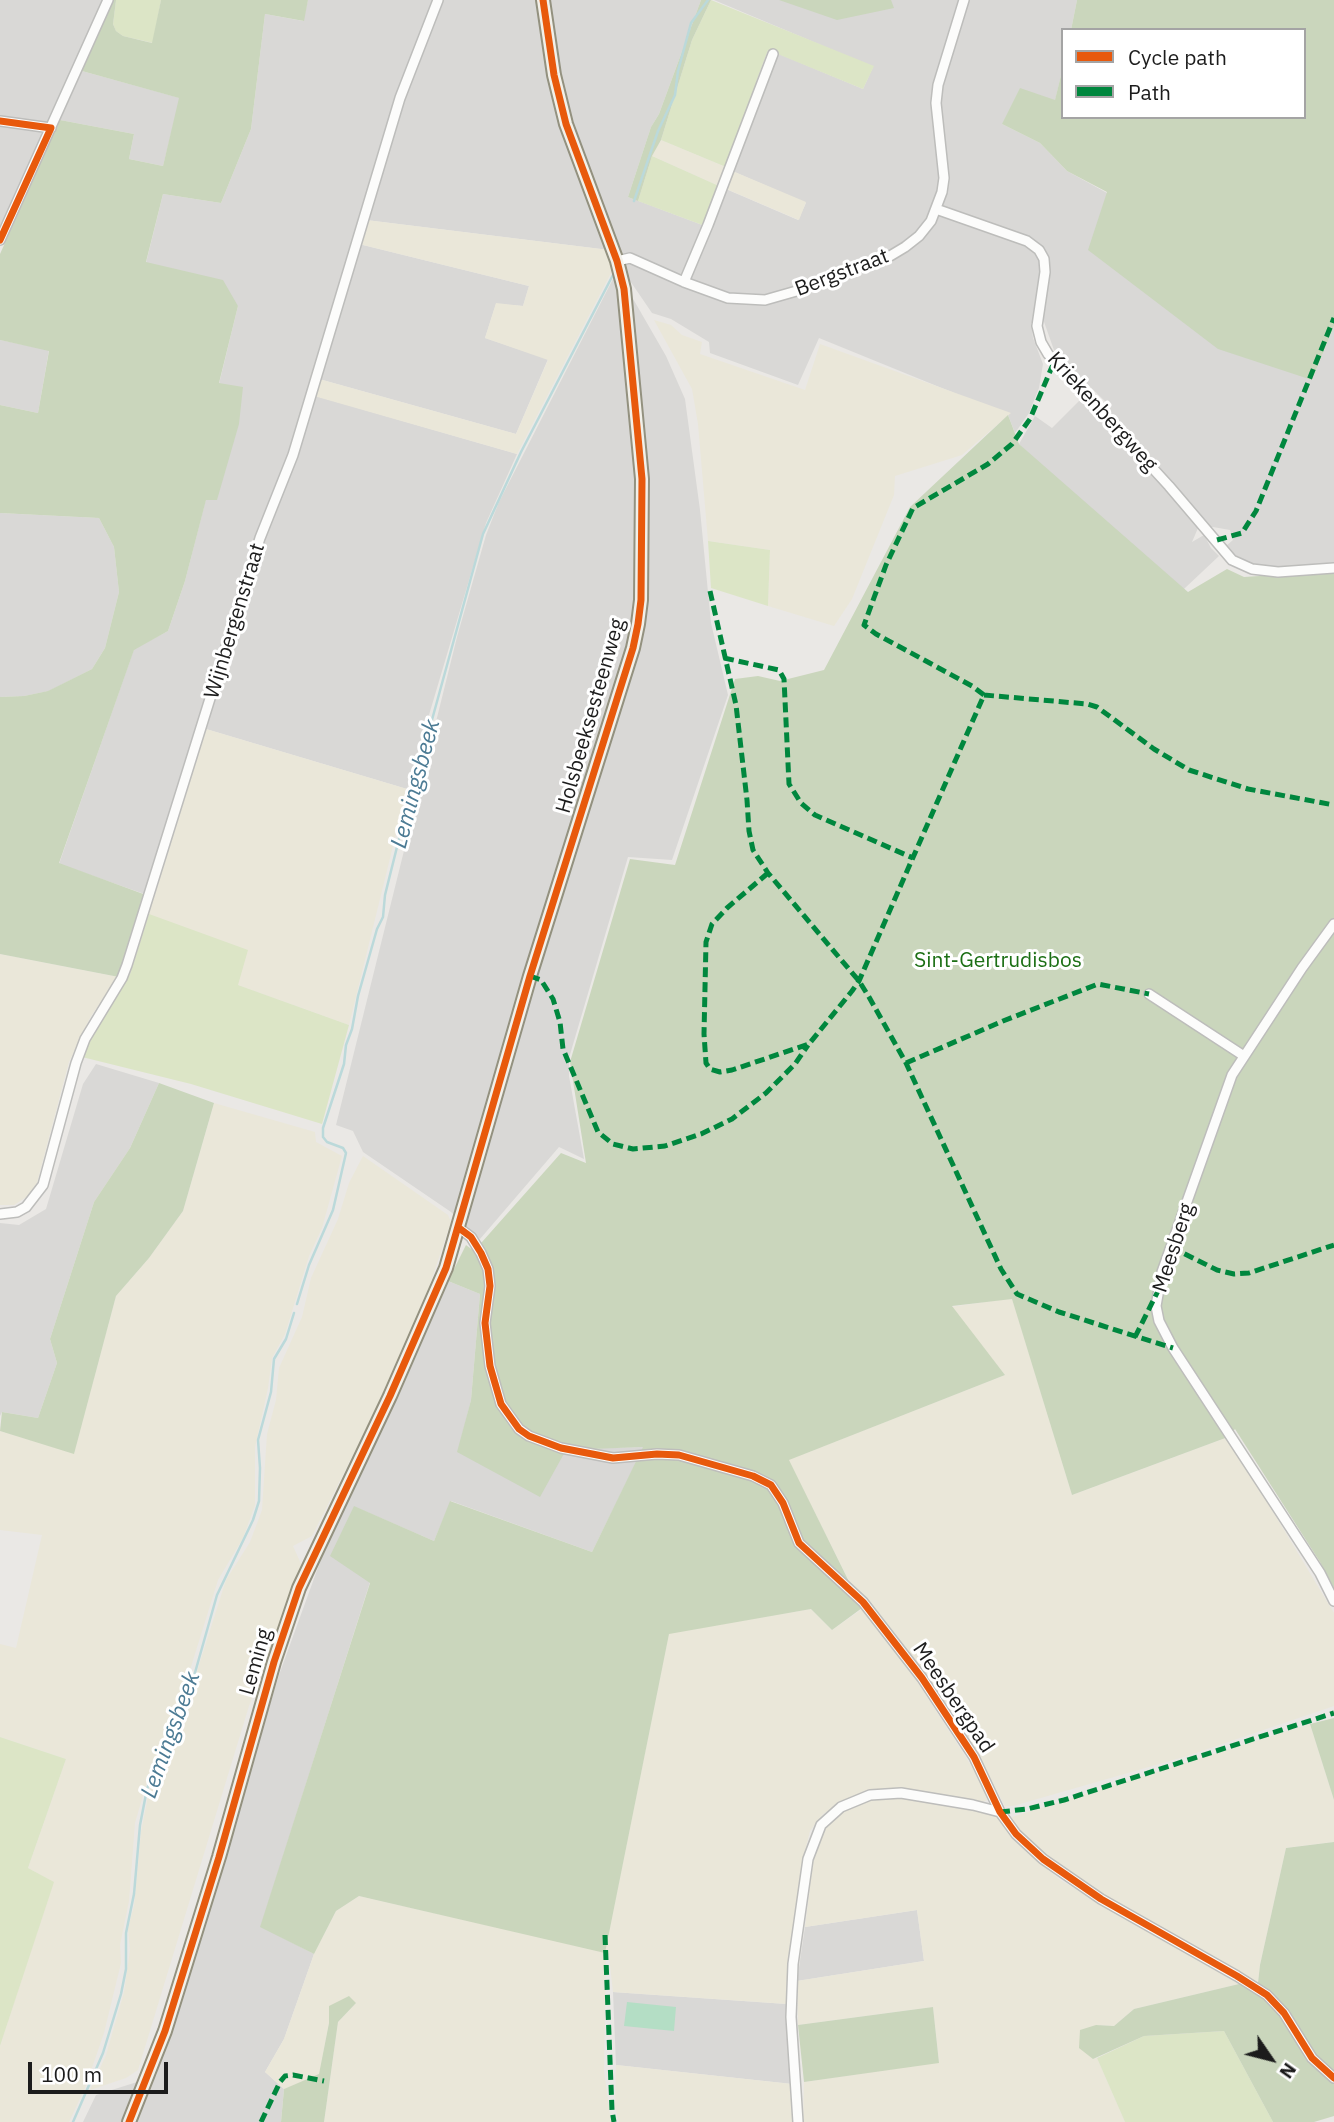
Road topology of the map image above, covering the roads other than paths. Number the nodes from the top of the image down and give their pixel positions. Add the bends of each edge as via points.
1 (108, 0) edge
2 (438, 0) edge
3 (543, 0) edge
4 (964, 0) edge
5 (773, 54) dead end
6 (0, 121) edge
7 (51, 128) junction
8 (936, 209) junction
9 (0, 240) edge
10 (617, 261) junction
11 (684, 282) junction
12 (1334, 568) edge
13 (1334, 924) edge
14 (1149, 994) dead end
15 (1244, 1056) junction
16 (0, 1214) edge
17 (458, 1227) junction
18 (1334, 1601) edge
19 (1000, 1812) junction
20 (1334, 2078) edge
21 (129, 2122) edge
22 (798, 2122) edge

1 - 7 street
2 - 16 street, Wijnbergenstraat via 400,98 293,454 260,538 127,965 85,1039 43,1185 26,1207
3 - 10 street, Holsbeeksesteenweg via 566,124
4 - 8 street, Bergstraat via 938,85 944,178
5 - 11 street
6 - 7 street
7 - 9 street
8 - 11 street, Bergstraat via 919,236 890,256 800,290 747,300
8 - 12 street, Kriekenbergweg via 1027,241 1039,250 1045,272 1037,326 1048,354 1217,540 1222,551 1252,569
10 - 11 street, Bergstraat via 629,258
10 - 17 street, Holsbeeksesteenweg via 624,289 642,479 638,624
13 - 15 street, Meesberg
14 - 15 street
15 - 18 street, Meesberg via 1224,1093 1162,1272 1156,1306 1173,1348
17 - 19 street, Meesbergpad via 471,1237 488,1269 485,1323 490,1366 501,1404 519,1429 548,1445 573,1451 613,1458 680,1455 771,1485 799,1543 851,1589 922,1678 974,1757
17 - 21 street, Leming via 446,1268 395,1385 299,1588 165,2031
19 - 20 street, Meesbergpad via 1016,1834 1072,1880 1267,1995 1312,2058
19 - 22 street via 901,1793 870,1795 841,1807 821,1825 808,1859 793,1964 791,2017

